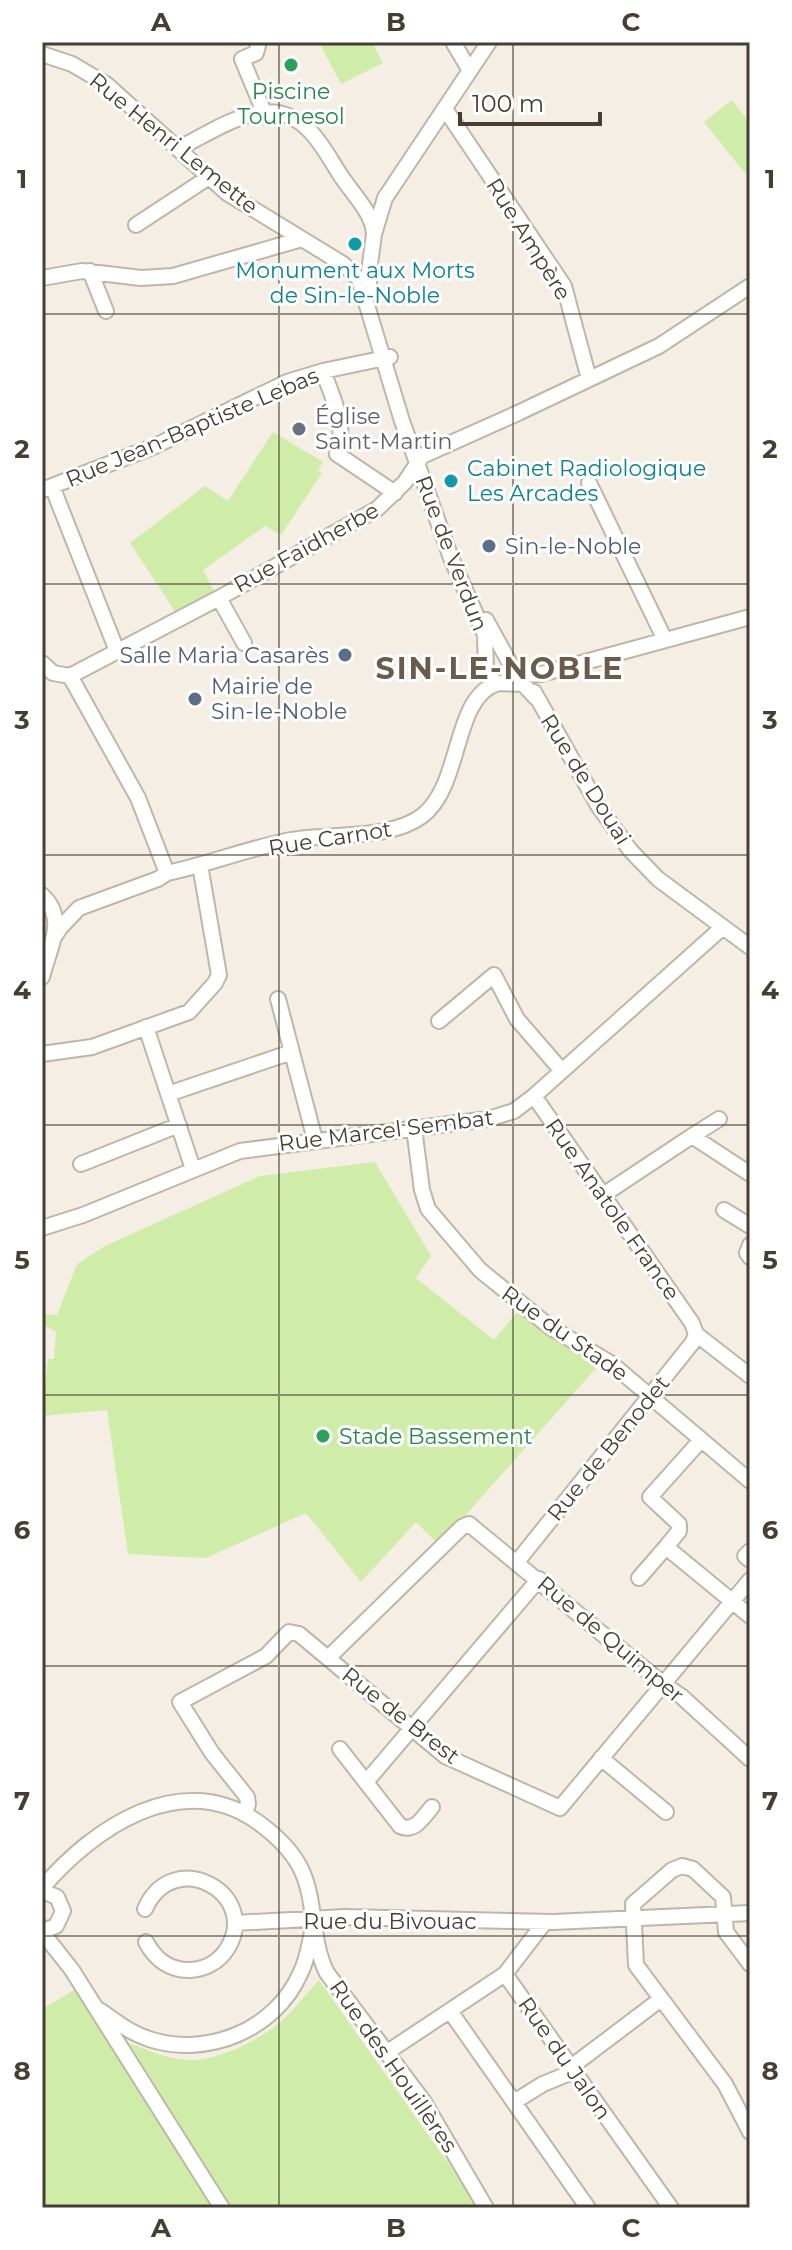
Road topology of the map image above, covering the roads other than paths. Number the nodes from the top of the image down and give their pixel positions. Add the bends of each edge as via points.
1 (259, 42) edge
2 (453, 42) edge
3 (489, 42) edge
4 (42, 54) edge
5 (470, 71) junction
6 (445, 109) junction
7 (264, 112) junction
8 (179, 148) junction
9 (209, 177) junction
10 (385, 198) junction
11 (361, 205) junction
12 (136, 225) dead end
13 (374, 234) junction
14 (302, 239) junction
15 (371, 255) junction
16 (343, 264) junction
17 (90, 271) junction
18 (42, 278) edge
19 (750, 286) edge
20 (106, 311) dead end
21 (386, 358) junction
22 (323, 371) junction
23 (589, 379) junction
24 (419, 460) junction
25 (589, 483) dead end
26 (47, 488) edge
27 (395, 493) junction
28 (219, 598) junction
29 (750, 617) edge
30 (665, 640) junction
31 (244, 643) dead end
32 (117, 651) junction
33 (42, 663) edge
34 (510, 663) junction
35 (486, 665) junction
36 (524, 675) junction
37 (70, 676) junction
38 (502, 682) junction
39 (536, 698) junction
40 (200, 865) junction
41 (167, 873) junction
42 (42, 895) edge
43 (48, 908) edge
44 (79, 908) junction
45 (723, 927) junction
46 (53, 939) junction
47 (747, 941) edge
48 (42, 977) edge
49 (278, 999) dead end
50 (439, 1021) dead end
51 (146, 1027) junction
52 (292, 1052) junction
53 (42, 1054) edge
54 (562, 1071) junction
55 (168, 1094) junction
56 (534, 1096) junction
57 (719, 1119) dead end
58 (179, 1125) junction
59 (414, 1128) junction
60 (692, 1136) junction
61 (315, 1140) junction
62 (81, 1164) dead end
63 (193, 1169) junction
64 (750, 1174) edge
65 (603, 1195) junction
66 (724, 1210) dead end
67 (750, 1226) edge
68 (42, 1228) edge
69 (750, 1245) edge
70 (750, 1257) edge
71 (694, 1329) junction
72 (750, 1376) edge
73 (650, 1395) junction
74 (701, 1440) junction
75 (750, 1481) edge
76 (666, 1547) junction
77 (750, 1551) edge
78 (750, 1560) edge
79 (517, 1562) junction
80 (639, 1578) dead end
81 (539, 1579) junction
82 (750, 1580) edge
83 (732, 1602) junction
84 (750, 1616) edge
85 (328, 1658) junction
86 (663, 1684) junction
87 (412, 1728) junction
88 (340, 1749) dead end
89 (601, 1758) junction
90 (750, 1759) edge
91 (366, 1782) junction
92 (432, 1807) dead end
93 (666, 1812) dead end
94 (245, 1814) junction
95 (60, 1867) junction
96 (42, 1889) edge
97 (57, 1897) junction
98 (145, 1909) dead end
99 (750, 1913) edge
100 (724, 1914) junction
101 (633, 1919) junction
102 (315, 1920) junction
103 (60, 1921) junction
104 (545, 1922) junction
105 (235, 1923) junction
106 (42, 1931) edge
107 (146, 1942) dead end
108 (750, 1964) edge
109 (72, 1970) junction
110 (505, 1974) junction
111 (661, 1999) junction
112 (94, 2005) junction
113 (450, 2011) junction
114 (386, 2053) junction
115 (573, 2069) junction
116 (514, 2102) junction
117 (750, 2132) edge
118 (222, 2208) edge
119 (486, 2208) edge
120 (588, 2208) edge
121 (671, 2208) edge

1 - 7 street via 256,53 242,59
2 - 5 street
3 - 5 street
4 - 8 street, Rue Henri Lemette via 106,84
5 - 6 street
6 - 10 street
6 - 23 street, Rue Ampère via 567,292
7 - 8 street via 240,117
7 - 11 street via 289,116 307,128
8 - 9 street, Rue Henri Lemette
9 - 12 street
9 - 14 street, Rue Henri Lemette
10 - 11 street via 374,207
10 - 13 street
11 - 13 street
13 - 15 street
14 - 16 street, Rue de Verdun
14 - 17 street via 173,276
15 - 16 street via 360,265
15 - 21 street, Rue de Verdun via 368,284
16 - 21 street, Rue de Verdun via 362,285
17 - 18 street
17 - 20 street
19 - 23 street via 659,346
21 - 22 street, Rue Jean-Baptiste Lebas
21 - 24 street, Rue de Verdun
22 - 26 street, Rue Jean-Baptiste Lebas
22 - 27 street via 341,424 337,454
23 - 24 street
24 - 27 street, Rue Faidherbe
24 - 34 street, Rue de Verdun via 478,603
24 - 35 street, Rue de Verdun via 451,558 485,635
25 - 30 street
26 - 32 street
27 - 28 street, Rue Faidherbe via 371,513
28 - 31 street, Rue Faidherbe
28 - 32 street, Rue Faidherbe
29 - 30 street
30 - 36 street
32 - 37 street, Rue Faidherbe
33 - 37 street via 53,673
34 - 35 street via 498,656
34 - 36 street, Rue de Douai
34 - 38 street via 512,673
35 - 38 street via 489,678
36 - 39 street, Rue de Douai
37 - 41 street via 138,798
38 - 39 street, Rue de Douai via 523,684
38 - 40 street, Rue Carnot via 485,688 473,703 443,790 418,819 395,828 292,840
39 - 45 street, Rue de Douai via 630,850 658,879
40 - 41 street, Rue Carnot
40 - 51 street via 218,979 193,1010
41 - 44 street, Rue Carnot
42 - 43 street
43 - 44 street
43 - 46 street via 56,919
44 - 46 street, Rue Carnot
45 - 47 street, Rue de Douai
45 - 54 street, Rue Marcel Sembat
46 - 48 street
49 - 52 street
50 - 54 street via 494,975 517,1019
51 - 53 street via 87,1048
51 - 55 street
52 - 55 street
52 - 61 street
54 - 56 street, Rue Marcel Sembat
55 - 58 street
56 - 59 street, Rue Marcel Sembat via 495,1118
56 - 65 street, Rue Anatole France
57 - 60 street
58 - 62 street
58 - 63 street
59 - 61 street, Rue Marcel Sembat
59 - 73 street, Rue du Stade via 428,1209 475,1265 543,1322 612,1364
60 - 64 street
60 - 65 street
61 - 63 street, Rue Marcel Sembat via 240,1151
63 - 68 street, Rue Marcel Sembat
65 - 71 street, Rue Anatole France
66 - 67 street
69 - 70 street
71 - 72 street, Rue Anatole France
71 - 73 street, Rue de Benodet via 693,1342
73 - 74 street, Rue du Stade
73 - 79 street, Rue de Benodet
74 - 75 street, Rue du Stade
74 - 76 street via 650,1497 679,1524
76 - 80 street
76 - 83 street
77 - 78 street via 745,1556
79 - 81 street, Rue de Quimper
79 - 85 street, Rue de Quimper via 469,1524 462,1527
81 - 86 street, Rue de Quimper
81 - 87 street
82 - 83 street
83 - 84 street
83 - 86 street
85 - 87 street, Rue de Brest
85 - 94 street, Rue de Brest via 292,1631 266,1656 180,1702 247,1797
86 - 89 street
86 - 90 street, Rue de Quimper
87 - 89 street, Rue de Brest via 450,1759 560,1808
87 - 91 street
88 - 91 street
89 - 93 street
91 - 92 street via 404,1828 414,1827
94 - 95 street via 199,1801 153,1806 125,1818
94 - 102 street via 295,1858
95 - 96 street
95 - 97 street
96 - 97 street
97 - 103 street via 63,1909
98 - 105 street via 164,1885 195,1879 223,1894
99 - 100 street, Rue du Bivouac
100 - 101 street, Rue du Bivouac
100 - 101 street via 721,1894 682,1866 636,1900
100 - 108 street via 726,1932
101 - 104 street, Rue du Bivouac
101 - 111 street via 635,1963
102 - 104 street, Rue du Bivouac
102 - 105 street, Rue du Bivouac
102 - 112 street via 306,1960 288,1995 264,2020 228,2038 190,2045 156,2041 127,2029
102 - 114 street, Rue des Houillères via 327,1973
103 - 106 street
103 - 109 street
104 - 110 street
105 - 107 street via 223,1954 202,1968 169,1966
106 - 109 street
109 - 112 street
110 - 113 street
110 - 115 street, Rue du Jalon
111 - 115 street
111 - 117 street via 725,2084
112 - 118 street
113 - 114 street
113 - 116 street
114 - 119 street, Rue des Houillères via 438,2124
115 - 116 street
115 - 121 street, Rue du Jalon
116 - 120 street

